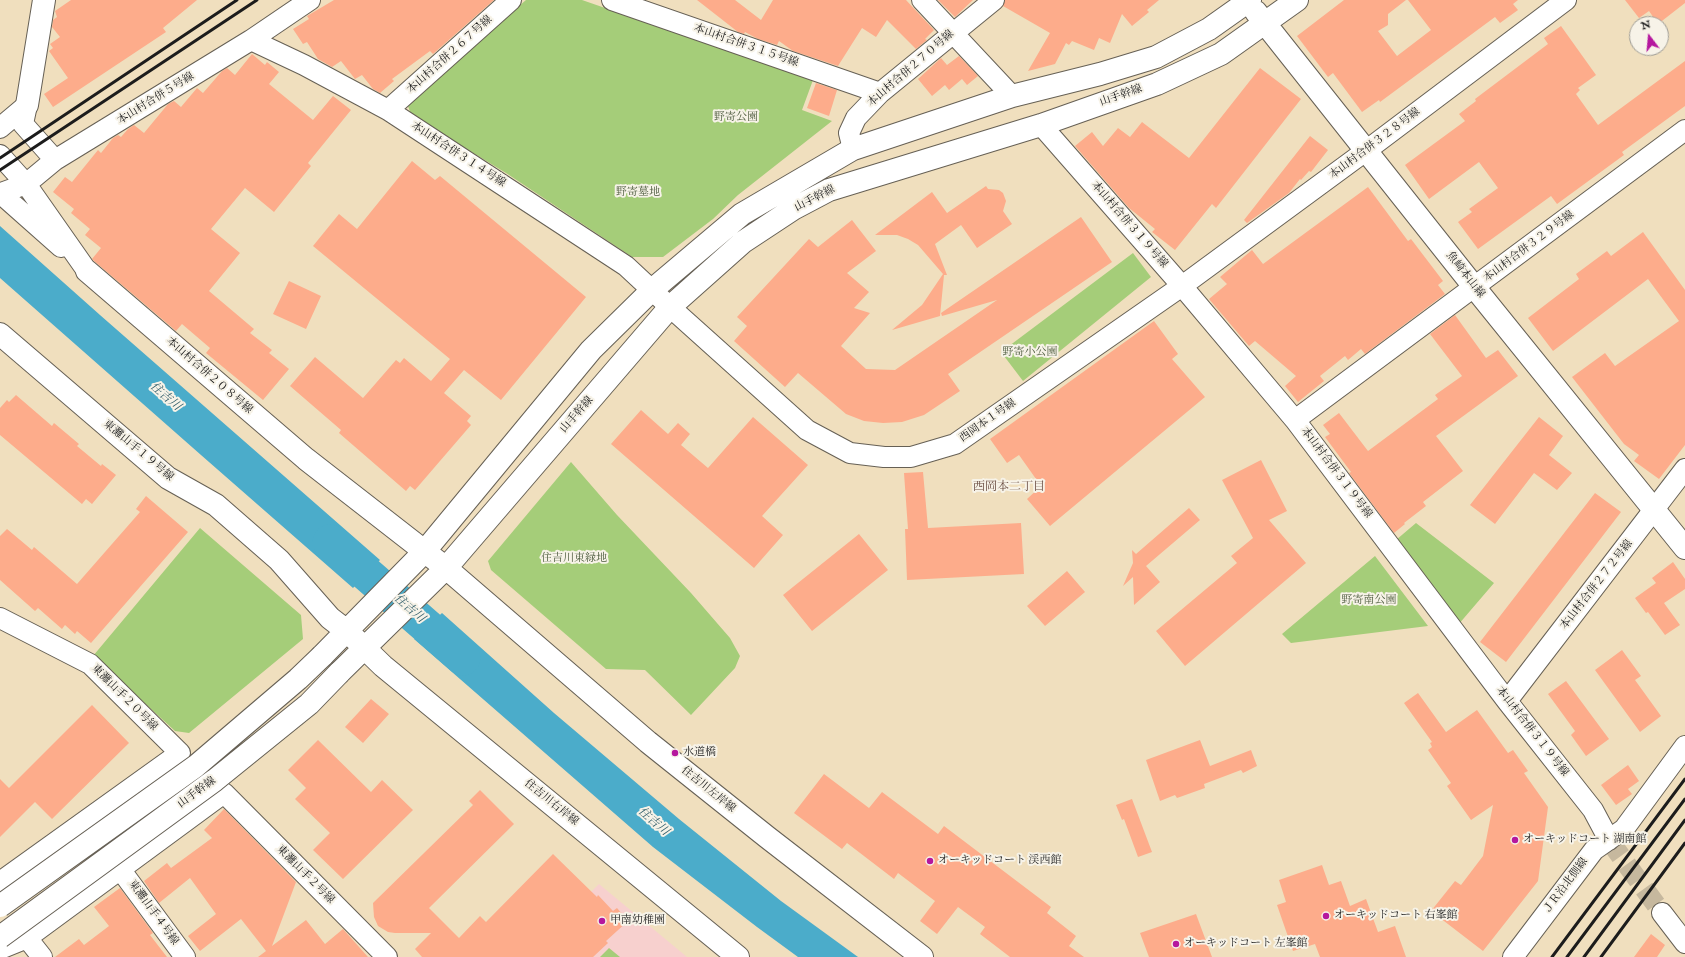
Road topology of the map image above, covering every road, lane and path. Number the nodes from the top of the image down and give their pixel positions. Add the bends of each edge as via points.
1 (44, 0) edge
2 (310, 0) edge
3 (511, 0) edge
4 (612, 0) edge
5 (922, 0) edge
6 (994, 0) edge
7 (1249, 0) edge
8 (1297, 0) edge
9 (1566, 0) edge
10 (1264, 23) junction
11 (953, 32) junction
12 (251, 40) junction
13 (880, 93) junction
14 (1012, 96) junction
15 (26, 105) junction
16 (388, 110) junction
17 (1041, 124) junction
18 (0, 128) edge
19 (1685, 130) edge
20 (853, 149) junction
21 (1367, 150) junction
22 (0, 155) edge
23 (55, 160) junction
24 (26, 184) junction
25 (0, 193) edge
26 (88, 271) junction
27 (1182, 286) junction
28 (1475, 288) junction
29 (652, 290) junction
30 (670, 308) junction
31 (0, 334) edge
32 (1295, 420) junction
33 (1685, 469) edge
34 (1655, 509) junction
35 (1685, 548) edge
36 (424, 552) junction
37 (446, 568) junction
38 (0, 618) edge
39 (355, 624) junction
40 (364, 648) junction
41 (1507, 701) junction
42 (1685, 746) edge
43 (1609, 840) junction
44 (120, 869) junction
45 (0, 882) edge
46 (0, 906) edge
47 (1662, 913) tunnel mouth
48 (0, 937) edge
49 (27, 938) junction
50 (1685, 943) edge
51 (0, 949) edge
52 (42, 957) edge
53 (185, 957) edge
54 (387, 957) edge
55 (738, 957) edge
56 (922, 957) edge
57 (1513, 957) edge

1 - 15 street
2 - 12 street, 本山村合併５号線
3 - 16 street, 本山村合併２６７号線
4 - 13 street, 本山村合併３１５号線
5 - 11 street
6 - 11 street, 本山村合併２７０号線
7 - 10 street, 魚崎本山線
7 - 14 street, 山手幹線 via 1209,29 1156,57
8 - 10 street, 山手幹線
9 - 21 street, 本山村合併３２８号線
10 - 17 street, 山手幹線 via 1221,54 1157,84
10 - 21 street, 魚崎本山線
11 - 13 street, 本山村合併２７０号線
11 - 14 street
12 - 16 street, 本山村合併３１４号線
12 - 23 street, 本山村合併５号線
13 - 20 street, 本山村合併２７０号線 via 856,118 849,133
14 - 20 street, 山手幹線
15 - 18 street
15 - 23 street via 23,124
16 - 29 street, 本山村合併３１４号線 via 626,266
17 - 27 street, 本山村合併３１９号線
17 - 30 street, 山手幹線 via 829,190 793,209 743,242
19 - 28 street, 本山村合併３２９号線
20 - 29 street, 山手幹線 via 742,214
21 - 27 street, 本山村合併３２８号線
21 - 28 street, 魚崎本山線
22 - 24 street
23 - 24 street, 本山村合併５号線
24 - 25 street, 本山村合併５号線
24 - 26 street
25 - 26 street, 本山村合併２０８号線
26 - 36 street, 本山村合併２０８号線 via 306,459
27 - 30 street, 西岡本１号線 via 956,444 911,457 850,453 807,430
27 - 32 street, 本山村合併３１９号線
28 - 32 street, 本山村合併３２９号線
28 - 34 street, 魚崎本山線
29 - 30 street, 西岡本１号線
29 - 36 street, 山手幹線 via 591,350
30 - 37 street, 山手幹線
31 - 39 street, 東灘山手１９号線 via 168,478 216,505 279,560 330,618
32 - 41 street, 本山村合併３１９号線
33 - 34 street, 本山村合併２７２号線
34 - 35 street, 魚崎本山線
34 - 41 street, 本山村合併２７２号線
36 - 37 street, 本山村合併２０８号線
36 - 39 street
37 - 40 street, 山手幹線
37 - 56 street, 住吉川左岸線 via 654,747
38 - 45 street, 東灘山手２０号線 via 90,664 180,752
39 - 40 street, 東灘山手１９号線
39 - 46 street, 山手幹線, bridge via 298,679 196,766
40 - 48 street, 山手幹線, bridge via 309,704 214,780
40 - 55 street, 住吉川右岸線 via 391,673
41 - 43 street, 本山村合併３１９号線 via 1593,810
42 - 43 street, ＪＲ沿北側線 via 1624,828
43 - 57 street, ＪＲ沿北側線 via 1594,850
44 - 49 street
44 - 53 street, 東灘山手４号線
44 - 54 street, 東灘山手２号線 via 224,793
47 - 50 street
49 - 51 street
49 - 52 street

